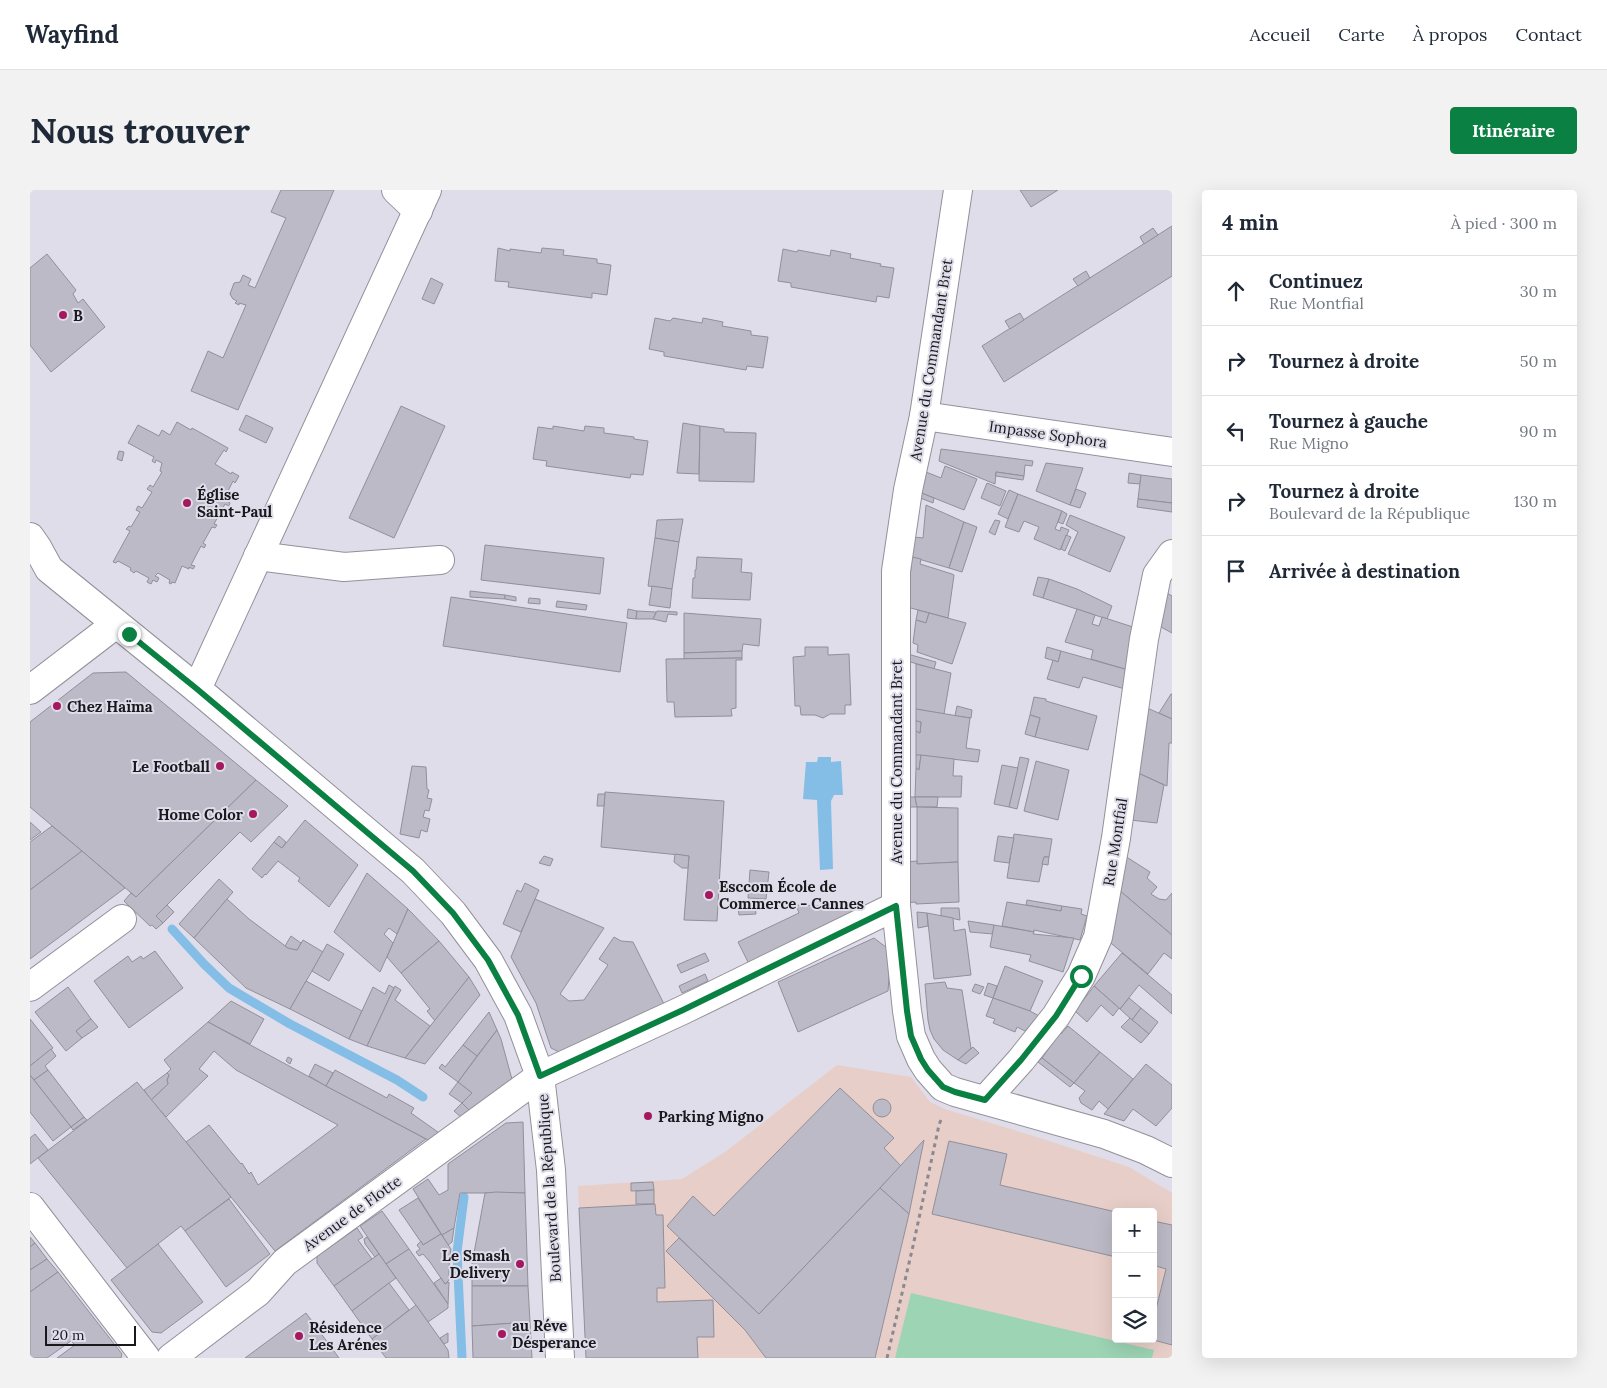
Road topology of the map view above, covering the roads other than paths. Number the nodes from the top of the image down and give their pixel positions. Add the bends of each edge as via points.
1 (396, 190) edge
2 (958, 190) edge
3 (422, 200) edge
4 (924, 416) junction
5 (1172, 452) edge
6 (30, 537) edge
7 (1172, 554) edge
8 (258, 556) junction
9 (440, 560) dead end
10 (39, 567) edge
11 (116, 624) junction
12 (197, 689) junction
13 (30, 690) edge
14 (896, 906) junction
15 (122, 919) dead end
16 (30, 987) edge
17 (540, 1076) junction
18 (985, 1100) junction
19 (1172, 1163) edge
20 (30, 1207) edge
21 (146, 1358) edge
22 (171, 1358) edge
23 (560, 1358) edge

1 - 3 street
2 - 4 street, Avenue du Commandant Bret
3 - 8 street
4 - 5 street, Impasse Sophora
4 - 14 street, Avenue du Commandant Bret via 908,490 896,571
6 - 10 street, Boulevard de la République via 37,547
7 - 18 street, Rue Montfial via 1157,575 1144,639 1116,838 1098,937 1081,976 1056,1016
8 - 9 street via 344,568
8 - 12 street
10 - 11 street, Boulevard de la République
11 - 12 street, Boulevard de la République
11 - 13 street
12 - 17 street, Boulevard de la République via 413,871 453,913 488,960 518,1015
14 - 17 street, Avenue de Flotte
14 - 18 street, Avenue du Commandant Bret via 911,1036 921,1059 943,1087
15 - 16 street
17 - 22 street, Avenue de Flotte via 285,1262 258,1292
17 - 23 street, Boulevard de la République via 551,1170
18 - 19 street, Avenue du Commandant Bret via 1104,1134
20 - 21 street

